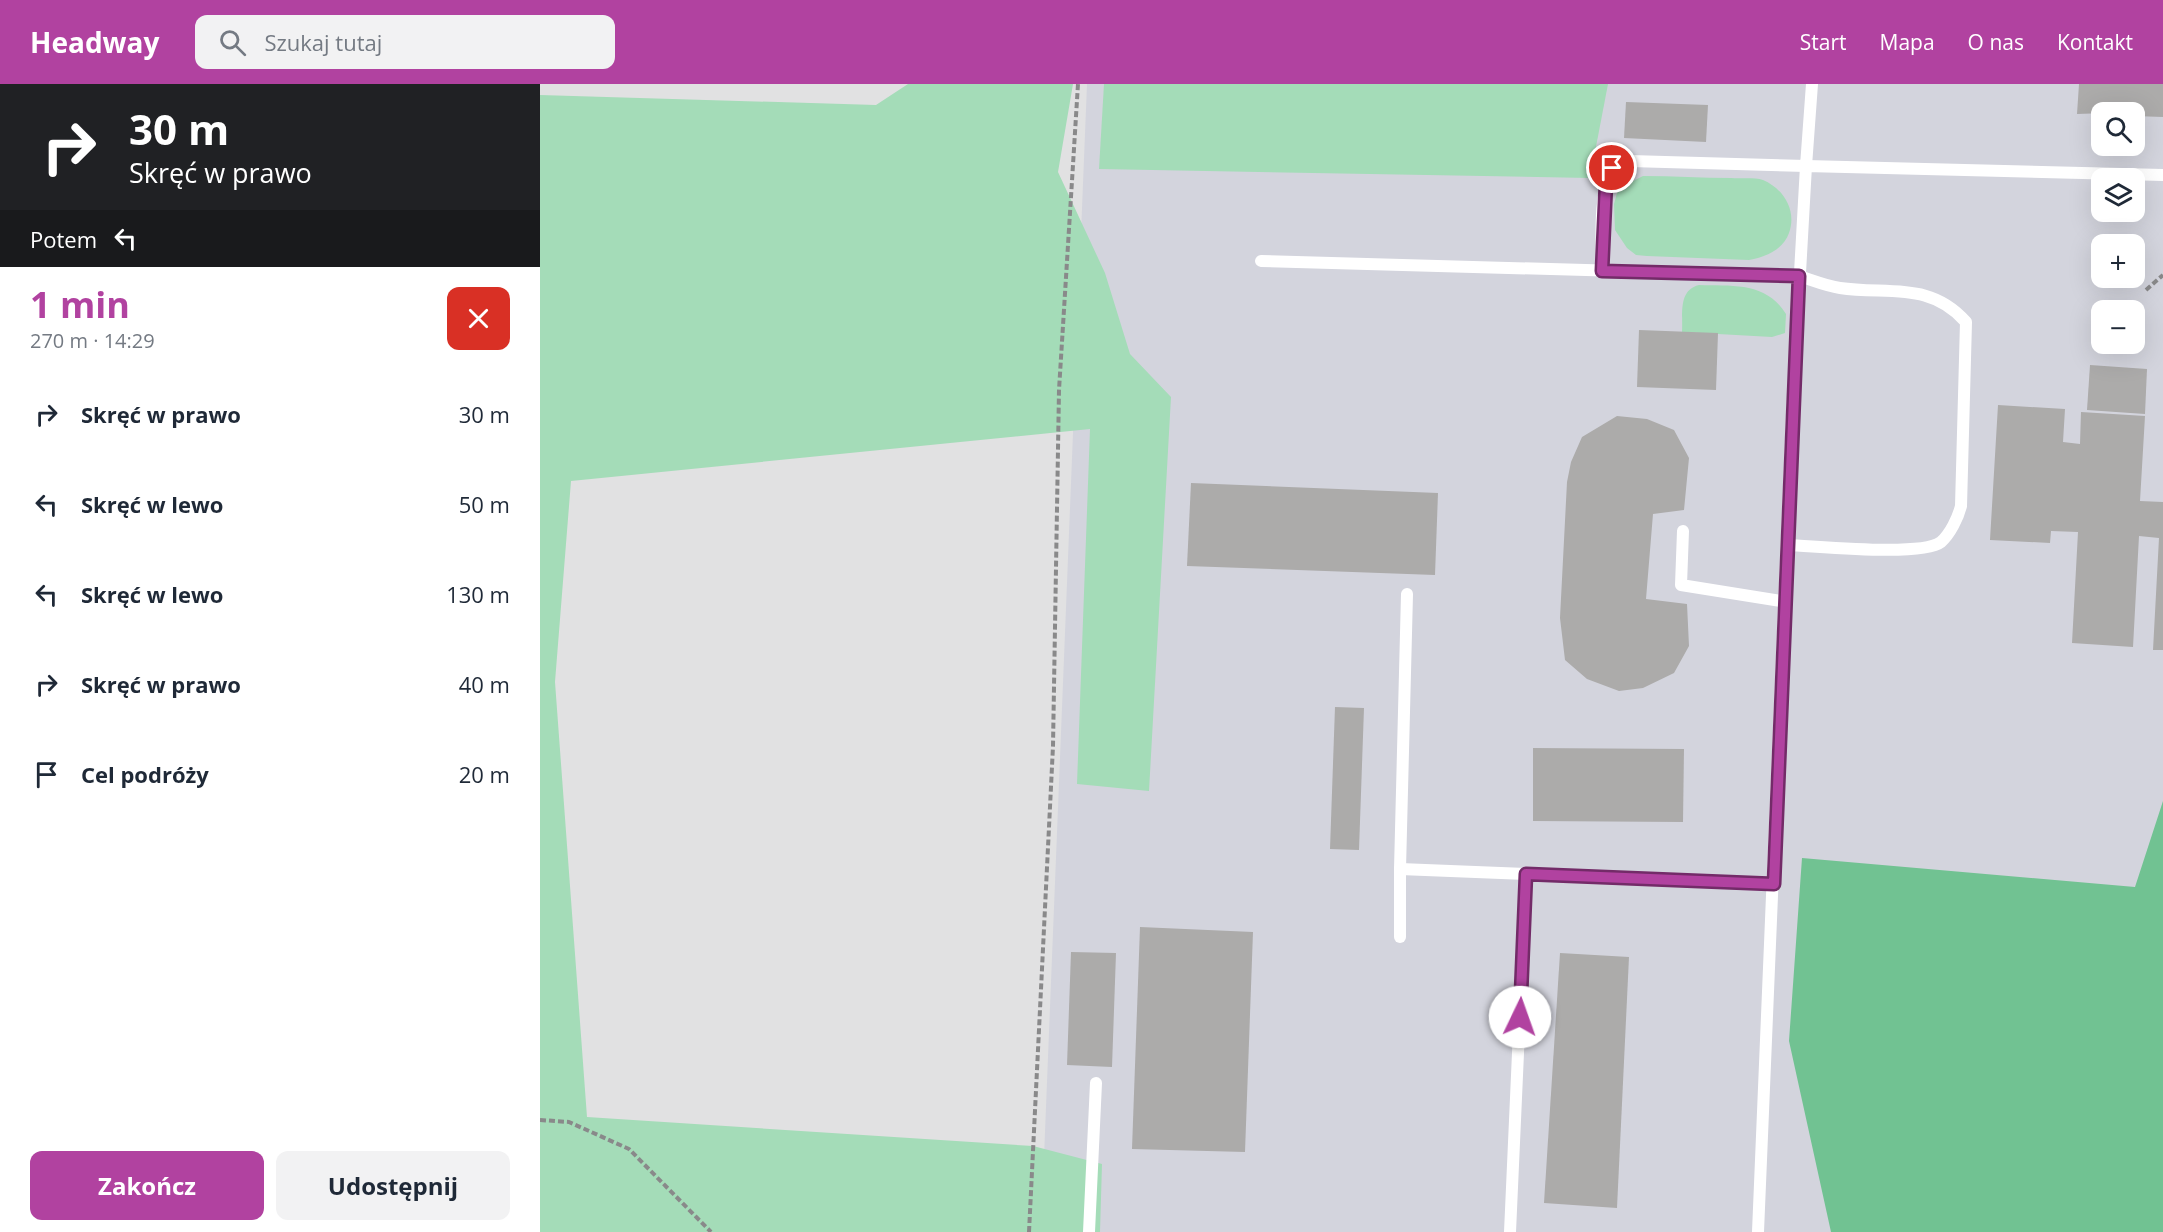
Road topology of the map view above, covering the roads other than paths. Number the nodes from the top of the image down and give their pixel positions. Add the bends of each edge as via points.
1 (1812, 84) edge
2 (1806, 166) junction
3 (2163, 175) edge
4 (1261, 261) dead end
5 (1602, 271) junction
6 (1799, 276) junction
7 (1683, 531) dead end
8 (1788, 545) junction
9 (1407, 594) dead end
10 (1786, 602) junction
11 (1400, 869) junction
12 (1526, 874) junction
13 (1774, 884) junction
14 (1400, 937) dead end
15 (1096, 1083) dead end
16 (1089, 1232) edge
17 (1510, 1232) edge
18 (1758, 1232) edge

1 - 2 lane
2 - 3 lane
2 - 5 lane via 1630,161 1612,168 1606,183
2 - 6 lane
4 - 5 lane
5 - 6 lane
6 - 8 lane
6 - 8 lane via 1838,288 1921,293 1941,300 1966,322 1961,506 1940,543 1917,550
7 - 10 lane via 1681,585
8 - 10 lane
9 - 11 lane
10 - 13 lane
11 - 12 lane
11 - 14 lane
12 - 13 lane
12 - 17 lane
13 - 18 lane
15 - 16 lane

